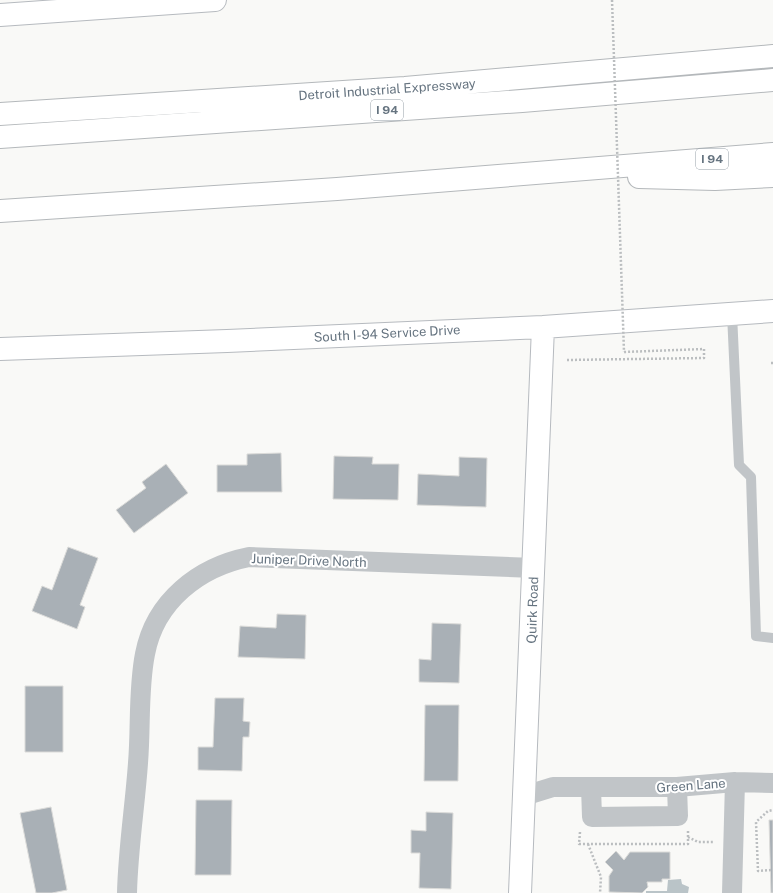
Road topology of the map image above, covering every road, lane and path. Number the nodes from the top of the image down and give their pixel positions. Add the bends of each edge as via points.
1 (215, 0) edge
2 (612, 0) edge
3 (0, 15) edge
4 (773, 56) edge
5 (773, 80) edge
6 (0, 114) edge
7 (0, 137) edge
8 (773, 154) edge
9 (524, 174) junction
10 (773, 176) edge
11 (0, 211) edge
12 (773, 311) edge
13 (732, 314) junction
14 (543, 327) junction
15 (0, 349) edge
16 (567, 360) dead end
17 (534, 568) junction
18 (773, 638) edge
19 (735, 782) junction
20 (773, 783) edge
21 (601, 787) junction
22 (677, 787) junction
23 (524, 796) junction
24 (773, 810) edge
25 (688, 826) dead end
26 (580, 828) dead end
27 (688, 836) junction
28 (715, 842) dead end
29 (588, 844) junction
30 (771, 870) dead end
31 (127, 893) edge
32 (520, 893) edge
33 (600, 893) edge
34 (732, 893) edge

1 - 3 main road
2 - 16 path, bridge via 624,352 704,349 704,358
4 - 6 main road, Detroit Industrial Expressway / I 94 via 405,88
5 - 7 main road, I 94 via 506,102
8 - 9 main road, I 94
9 - 10 main road via 715,179
9 - 11 main road, I 94
12 - 13 main road, South I-94 Service Drive
13 - 14 main road, South I-94 Service Drive
13 - 18 lane via 739,465 751,477 756,636
14 - 15 main road, South I-94 Service Drive
14 - 17 main road, Quirk Road
17 - 23 main road, Quirk Road
17 - 31 street, Juniper Drive North via 249,557 220,564 176,593 160,614 151,632 143,668
19 - 20 street, Green Lane
19 - 22 street, Green Lane
19 - 34 street
21 - 22 street, Green Lane
21 - 22 street via 592,817 678,816
21 - 23 street, Green Lane via 553,787
23 - 32 main road, Quirk Road
24 - 30 path via 768,811 756,822 758,871
25 - 27 path
26 - 29 path via 579,844
27 - 28 path via 698,842
27 - 29 path via 688,844
29 - 33 path via 601,877

